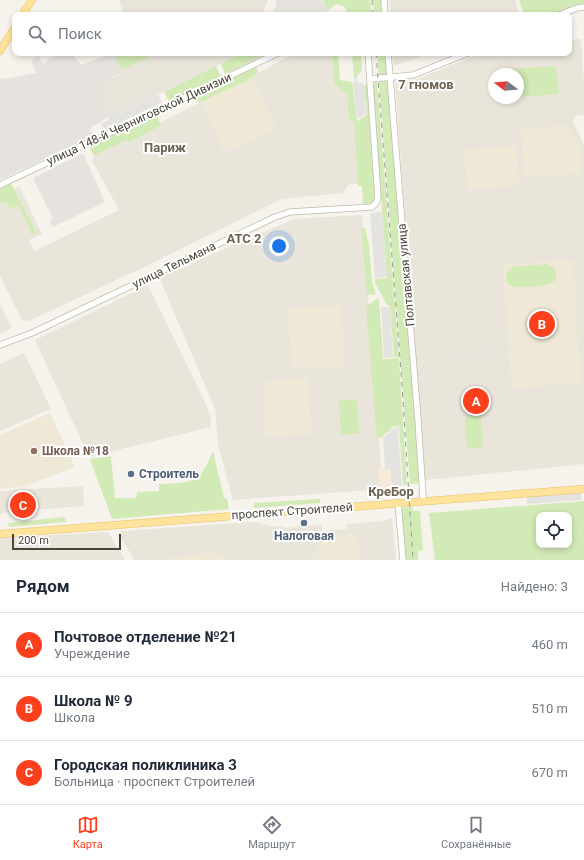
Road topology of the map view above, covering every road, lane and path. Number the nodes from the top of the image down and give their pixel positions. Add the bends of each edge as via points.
1 (32, 0) edge
2 (384, 0) edge
3 (584, 7) edge
4 (24, 12) edge
5 (385, 12) edge
6 (567, 12) edge
7 (12, 32) edge
8 (0, 51) edge
9 (272, 56) edge
10 (368, 56) edge
11 (388, 56) edge
12 (460, 56) edge
13 (390, 77) junction
14 (370, 79) junction
15 (0, 185) edge
16 (0, 345) edge
17 (584, 485) edge
18 (584, 489) edge
19 (423, 497) junction
20 (398, 501) junction
21 (0, 529) edge
22 (0, 534) edge
23 (403, 560) edge

1 - 4 main road
2 - 5 street
3 - 6 street
7 - 8 main road
9 - 15 street, улица 148-й Черниговской Дивизии
10 - 14 street
11 - 13 street, Полтавская улица
12 - 13 street via 413,75
13 - 14 street
13 - 19 street, Полтавская улица
14 - 16 street, улица Тельмана via 378,198 372,207 290,212 275,217 32,333
17 - 19 main road, проспект Строителей
18 - 20 main road, проспект Строителей
19 - 20 main road, проспект Строителей
20 - 21 main road, проспект Строителей
20 - 22 main road, проспект Строителей
20 - 23 street

